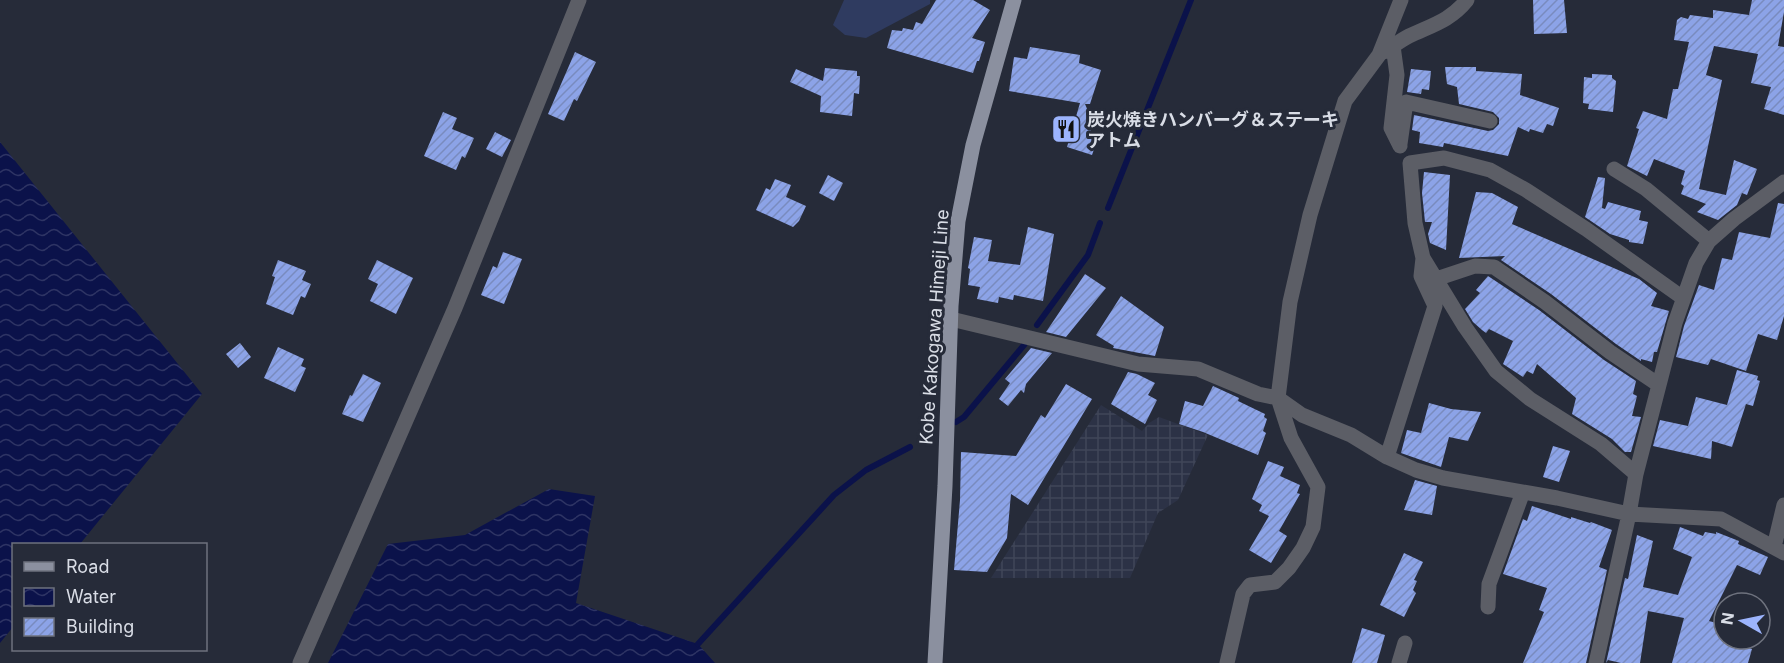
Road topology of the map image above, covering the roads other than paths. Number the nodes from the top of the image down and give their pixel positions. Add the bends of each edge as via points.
1 (579, 0) edge
2 (1014, 0) edge
3 (1401, 0) edge
4 (1467, 0) edge
5 (1393, 46) junction
6 (1379, 55) junction
7 (1490, 121) dead end
8 (1400, 144) junction
9 (1410, 164) junction
10 (1614, 169) dead end
11 (1784, 182) edge
12 (1709, 241) junction
13 (1423, 258) junction
14 (1436, 279) junction
15 (1683, 298) junction
16 (951, 319) junction
17 (1659, 385) junction
18 (1278, 398) junction
19 (1387, 457) junction
20 (1636, 474) junction
21 (1523, 492) junction
22 (1784, 505) edge
23 (1629, 514) junction
24 (1779, 550) edge
25 (1488, 608) dead end
26 (1405, 643) dead end
27 (300, 663) edge
28 (934, 663) edge
29 (1227, 663) edge
30 (1399, 663) edge
31 (1596, 663) edge

1 - 27 street via 456,308
2 - 16 main road, Kobe Kakogawa Himeji Line via 974,145 958,221
3 - 6 street
4 - 5 street via 1457,12
5 - 6 street
5 - 8 street via 1397,75 1391,128
6 - 18 street via 1345,101 1328,152 1290,302
7 - 8 street via 1406,102
8 - 9 street
9 - 13 street via 1415,223
9 - 15 street via 1444,158 1490,170 1527,190
10 - 12 street via 1646,189
11 - 12 street
12 - 15 street
13 - 14 street
13 - 19 street via 1421,276 1435,306
14 - 17 street via 1474,266 1494,267
14 - 20 street via 1496,371 1530,399 1601,444
15 - 17 street
16 - 18 street via 1138,364 1198,369 1258,394
16 - 28 main road, Kobe Kakogawa Himeji Line
17 - 20 street
18 - 19 street via 1302,416 1351,435
18 - 29 street via 1291,438 1318,487 1313,527 1303,548 1275,582 1250,585 1243,594
19 - 21 street via 1443,478
20 - 23 street
21 - 23 street
21 - 25 street via 1489,584
22 - 24 street
23 - 24 street via 1721,519
23 - 31 street
26 - 30 street

